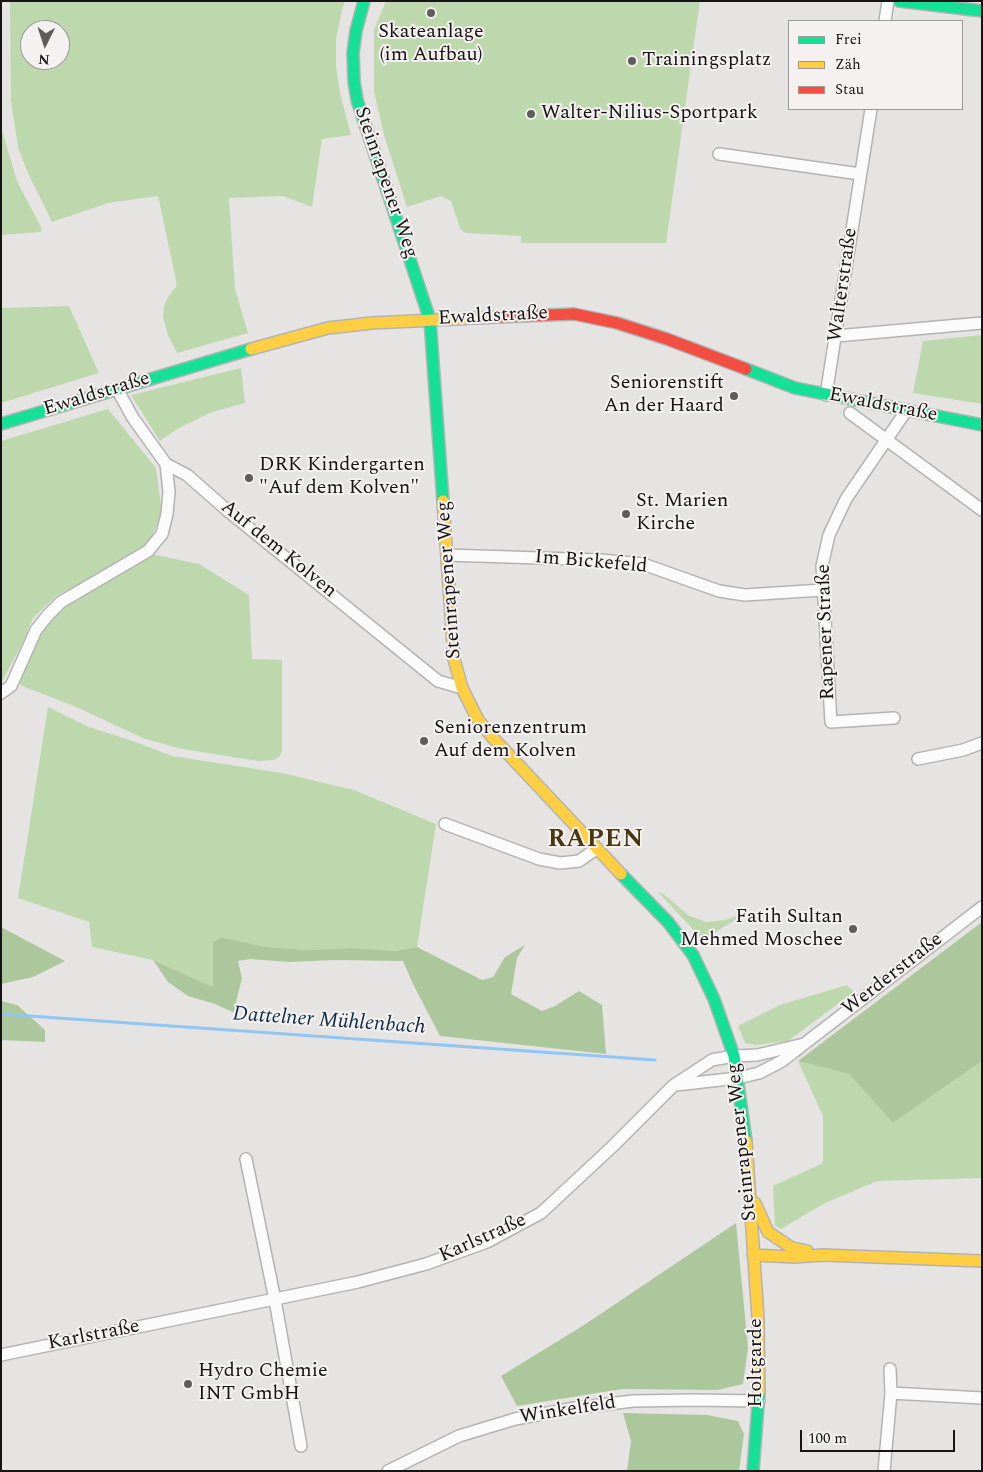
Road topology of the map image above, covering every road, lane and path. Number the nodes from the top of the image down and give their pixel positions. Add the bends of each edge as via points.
1 (364, 1) edge
2 (888, 1) edge
3 (899, 1) edge
4 (982, 11) edge
5 (885, 20) edge
6 (871, 110) edge
7 (719, 154) dead end
8 (860, 174) junction
9 (430, 320) junction
10 (982, 323) edge
11 (836, 336) junction
12 (117, 389) junction
13 (826, 395) junction
14 (906, 411) junction
15 (850, 413) dead end
16 (1, 424) edge
17 (982, 425) edge
18 (887, 439) junction
19 (166, 464) junction
20 (982, 510) edge
21 (446, 555) junction
22 (822, 590) junction
23 (462, 688) junction
24 (1, 693) edge
25 (894, 718) dead end
26 (982, 743) edge
27 (918, 758) dead end
28 (445, 824) dead end
29 (596, 849) junction
30 (982, 907) edge
31 (804, 1044) junction
32 (734, 1056) junction
33 (738, 1078) junction
34 (674, 1085) junction
35 (246, 1159) dead end
36 (749, 1182) junction
37 (792, 1248) junction
38 (753, 1250) junction
39 (823, 1255) junction
40 (982, 1261) edge
41 (275, 1300) junction
42 (1, 1355) edge
43 (890, 1369) dead end
44 (890, 1393) junction
45 (982, 1398) edge
46 (759, 1401) junction
47 (301, 1446) dead end
48 (388, 1471) edge
49 (753, 1471) edge
50 (884, 1471) edge

1 - 9 street, Steinrapener Weg via 353,53 357,100
2 - 5 street
3 - 4 street
6 - 8 street, Walterstraße
7 - 8 street
8 - 11 street, Walterstraße
9 - 12 street, Ewaldstraße via 328,328
9 - 13 street, Ewaldstraße via 574,314 617,322 795,388
9 - 21 street, Steinrapener Weg
10 - 11 street
11 - 13 street, Walterstraße
12 - 16 street, Ewaldstraße
12 - 19 street, Auf dem Kolven
13 - 14 street, Ewaldstraße
14 - 17 street, Ewaldstraße
14 - 18 street, Rapener Straße
15 - 18 street
18 - 20 street
18 - 22 street, Rapener Straße via 846,500 829,535 822,566
19 - 23 street, Auf dem Kolven via 187,475 438,681
19 - 24 street via 169,492 162,534 148,551 68,598 48,615 36,630 11,686
21 - 22 street, Im Bickefeld via 643,564 719,591 745,595
21 - 23 street, Steinrapener Weg via 454,659
22 - 25 street, Rapener Straße via 831,722
23 - 29 street, Steinrapener Weg via 478,720
26 - 27 street
28 - 29 street via 560,864 579,861
29 - 32 street, Steinrapener Weg via 668,922 693,955 714,999
30 - 31 street, Werderstraße
31 - 32 street, Werderstraße via 757,1055
31 - 33 street, Werderstraße via 759,1073
32 - 33 street, Steinrapener Weg
32 - 34 street, Karlstraße via 712,1060
33 - 34 street
33 - 36 street, Steinrapener Weg
34 - 41 street, Karlstraße via 541,1213 487,1242 426,1264
35 - 41 street
36 - 37 street via 768,1232
36 - 38 street, Steinrapener Weg
37 - 38 street
37 - 39 street
38 - 39 street via 794,1257
38 - 46 street, Holtgarde
39 - 40 street
41 - 42 street, Karlstraße
41 - 47 street
43 - 44 street
44 - 45 street
44 - 50 street
46 - 48 street, Winkelfeld via 633,1401 515,1419 460,1436
46 - 49 street, Holtgarde

